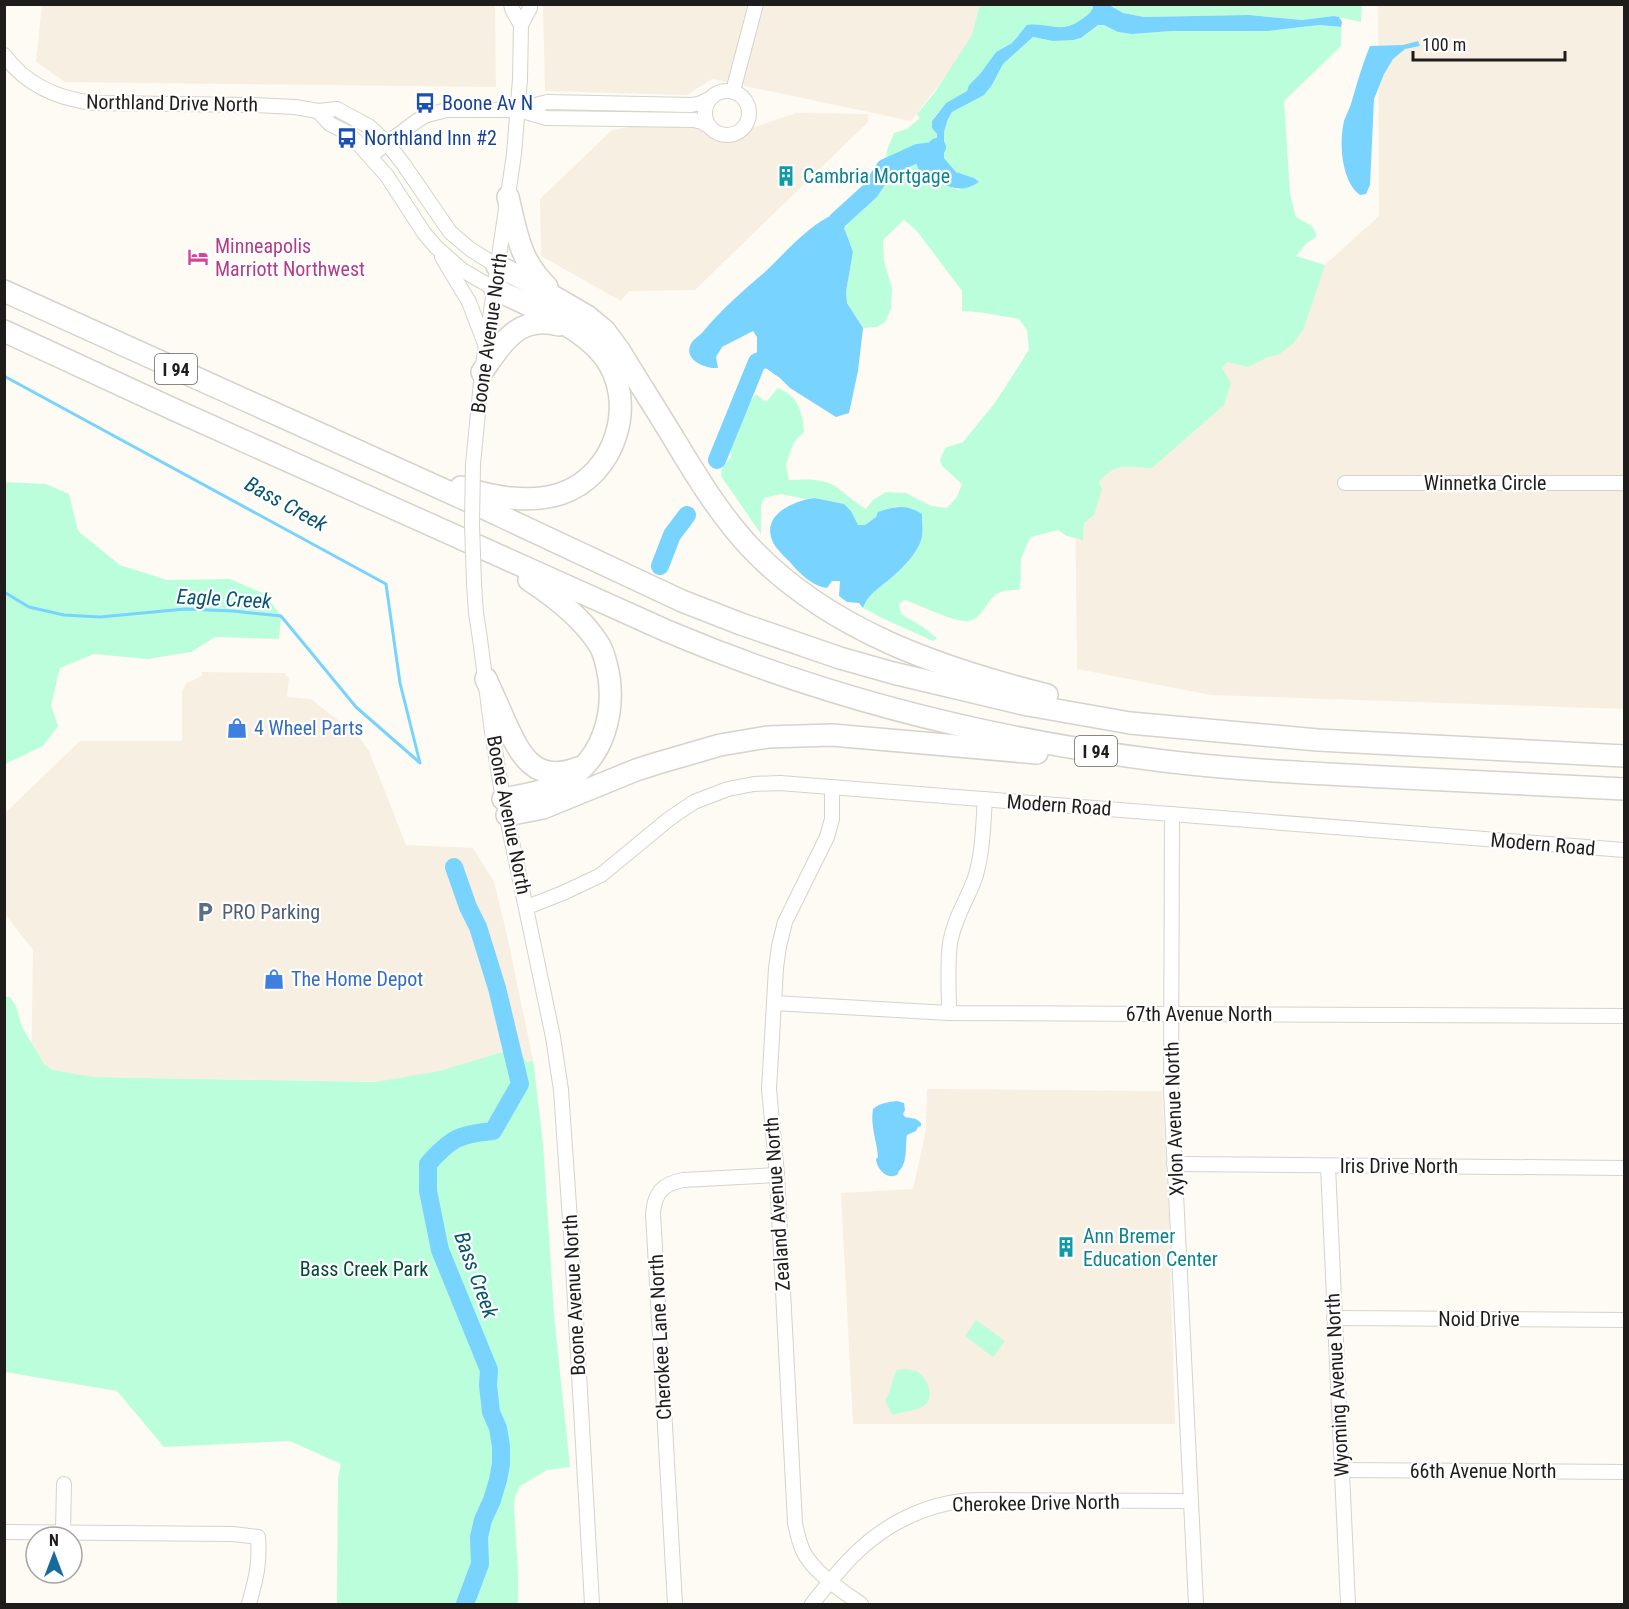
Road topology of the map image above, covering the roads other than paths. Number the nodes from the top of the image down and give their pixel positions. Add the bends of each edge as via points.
1 (512, 4) edge
2 (530, 4) edge
3 (756, 4) edge
4 (521, 25) junction
5 (4, 55) edge
6 (733, 91) junction
7 (711, 98) junction
8 (519, 110) junction
9 (318, 111) junction
10 (710, 127) junction
11 (387, 143) junction
12 (370, 156) junction
13 (508, 197) junction
14 (436, 247) junction
15 (497, 266) junction
16 (495, 289) junction
17 (4, 291) edge
18 (560, 301) junction
19 (4, 331) edge
20 (577, 332) junction
21 (486, 347) junction
22 (482, 372) junction
23 (348, 447) junction
24 (1345, 483) dead end
25 (1624, 483) edge
26 (473, 544) junction
27 (486, 679) junction
28 (1130, 723) junction
29 (1624, 756) edge
30 (586, 763) junction
31 (1265, 770) junction
32 (832, 787) junction
33 (1624, 789) edge
34 (985, 799) junction
35 (505, 807) junction
36 (1172, 814) junction
37 (1624, 850) edge
38 (527, 907) junction
39 (774, 1003) junction
40 (949, 1013) junction
41 (1171, 1014) junction
42 (1624, 1016) edge
43 (1174, 1164) junction
44 (1328, 1166) junction
45 (1624, 1168) edge
46 (777, 1175) junction
47 (1334, 1318) junction
48 (1624, 1320) edge
49 (1341, 1470) junction
50 (1624, 1472) edge
51 (64, 1484) dead end
52 (1190, 1501) junction
53 (63, 1525) edge
54 (4, 1532) edge
55 (24, 1532) edge
56 (84, 1532) edge
57 (830, 1581) junction
58 (249, 1605) edge
59 (592, 1605) edge
60 (675, 1605) edge
61 (812, 1605) edge
62 (861, 1605) edge
63 (1196, 1605) edge
64 (1348, 1605) edge

1 - 4 street, Boone Avenue North
2 - 4 street, Boone Avenue North
3 - 6 street
4 - 8 street, Boone Avenue North
5 - 9 street, Northland Drive North via 39,87 78,101 276,105
6 - 7 street via 723,91
6 - 10 street via 747,104 746,124 731,134
7 - 8 street via 692,105 548,102
7 - 10 street via 705,114
8 - 10 street via 546,118 693,120
8 - 11 street via 438,112 418,120
8 - 13 street, Boone Avenue North
9 - 11 street, Northland Drive North via 337,109 370,127
9 - 12 street
11 - 12 street
11 - 15 street, Northland Drive North via 450,232
12 - 14 street
13 - 15 street, Boone Avenue North
13 - 18 highway via 525,260
14 - 16 street via 462,270
14 - 21 street via 469,302
15 - 16 street, Boone Avenue North
15 - 18 highway
16 - 20 highway
16 - 21 street, Boone Avenue North
17 - 23 highway, I 94
18 - 28 highway via 604,331 717,506 750,547 808,598 863,631 905,649
19 - 26 highway, I 94
20 - 22 highway via 552,324 523,327 505,339
20 - 23 highway via 610,366 621,415 604,461 569,490 541,498 489,495
21 - 22 street, Boone Avenue North
22 - 27 street, Boone Avenue North, bridge via 472,525 476,613
23 - 28 highway, I 94 via 664,593 741,624 919,680
24 - 25 street, Winnetka Circle
26 - 30 highway via 556,599 600,646 611,704 602,738
26 - 31 highway, I 94 via 708,648 869,703 1044,743 1163,761
27 - 30 highway via 527,761 539,769 559,772
27 - 35 street, Boone Avenue North
28 - 29 highway, I 94 via 1318,740
30 - 35 highway via 573,776
31 - 33 highway, I 94
31 - 35 highway via 1096,759 859,736 787,735 707,748 636,770 543,808
32 - 34 street, Modern Road
32 - 38 street, Modern Road via 754,784 694,802 601,875
32 - 39 street, Zealand Avenue North via 832,819 827,837 785,922
34 - 36 street, Modern Road
34 - 40 street via 975,875 950,943
35 - 38 street, Boone Avenue North
36 - 37 street, Modern Road
36 - 41 street, Xylon Avenue North
38 - 59 street, Boone Avenue North via 561,1090
39 - 40 street, 67th Avenue North
39 - 46 street, Zealand Avenue North via 769,1089
40 - 41 street, 67th Avenue North
41 - 42 street, 67th Avenue North
41 - 43 street, Xylon Avenue North
43 - 44 street, Iris Drive North
43 - 52 street, Xylon Avenue North
44 - 45 street, Iris Drive North
44 - 47 street, Wyoming Avenue North
46 - 57 street, Zealand Avenue North via 795,1523 802,1551
46 - 60 street, Cherokee Lane North via 674,1182 665,1186 654,1203
47 - 48 street, Noid Drive
47 - 49 street, Wyoming Avenue North
49 - 50 street, 66th Avenue North
49 - 64 street, Wyoming Avenue North
51 - 53 street
52 - 57 street, Cherokee Drive North via 960,1501 905,1518 858,1551
52 - 63 street, Xylon Avenue North
54 - 55 street
56 - 58 street via 258,1537 257,1577
57 - 61 street, Cherokee Drive North
57 - 62 street, Zealand Avenue North

